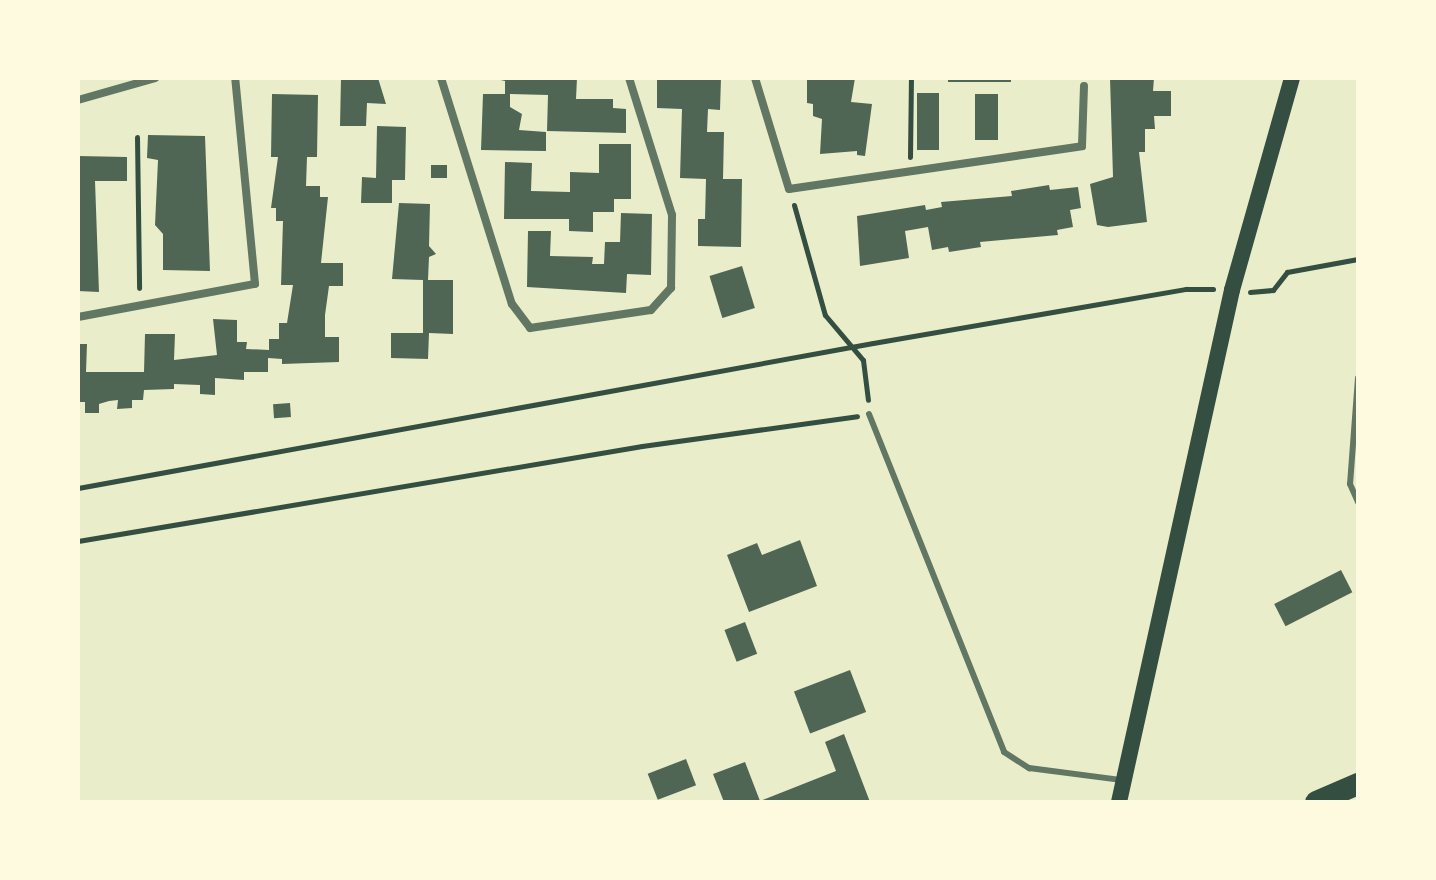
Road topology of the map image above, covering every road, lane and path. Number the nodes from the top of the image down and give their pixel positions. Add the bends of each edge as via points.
1 (155, 78) edge
2 (235, 78) edge
3 (441, 78) edge
4 (629, 78) edge
5 (755, 78) edge
6 (911, 78) edge
7 (1292, 78) edge
8 (1084, 86) dead end
9 (78, 100) edge
10 (137, 137) dead end
11 (910, 170) junction
12 (789, 189) junction
13 (1358, 259) edge
14 (1232, 290) junction
15 (139, 305) junction
16 (78, 317) edge
17 (848, 348) junction
18 (1358, 378) edge
19 (869, 414) junction
20 (78, 488) edge
21 (1358, 502) edge
22 (78, 541) edge
23 (1122, 780) junction
24 (1358, 784) edge
25 (1358, 795) edge
26 (1119, 802) edge
27 (1316, 802) edge
28 (1329, 802) edge

1 - 9 street
2 - 15 street via 255,284
3 - 4 street via 512,304 530,328 651,310 671,288 672,215
5 - 12 street
6 - 11 path
7 - 14 main road
8 - 11 street via 1082,146
10 - 15 path
11 - 12 street
12 - 17 path via 825,315
13 - 14 path via 1287,272 1273,290 1263,293
14 - 17 path via 1186,289
14 - 23 main road
15 - 16 street
17 - 19 path via 863,360
17 - 20 path
18 - 21 lane via 1350,484
19 - 22 path via 628,448
19 - 23 lane via 1004,752 1029,768
23 - 26 main road
24 - 27 highway
25 - 28 highway

